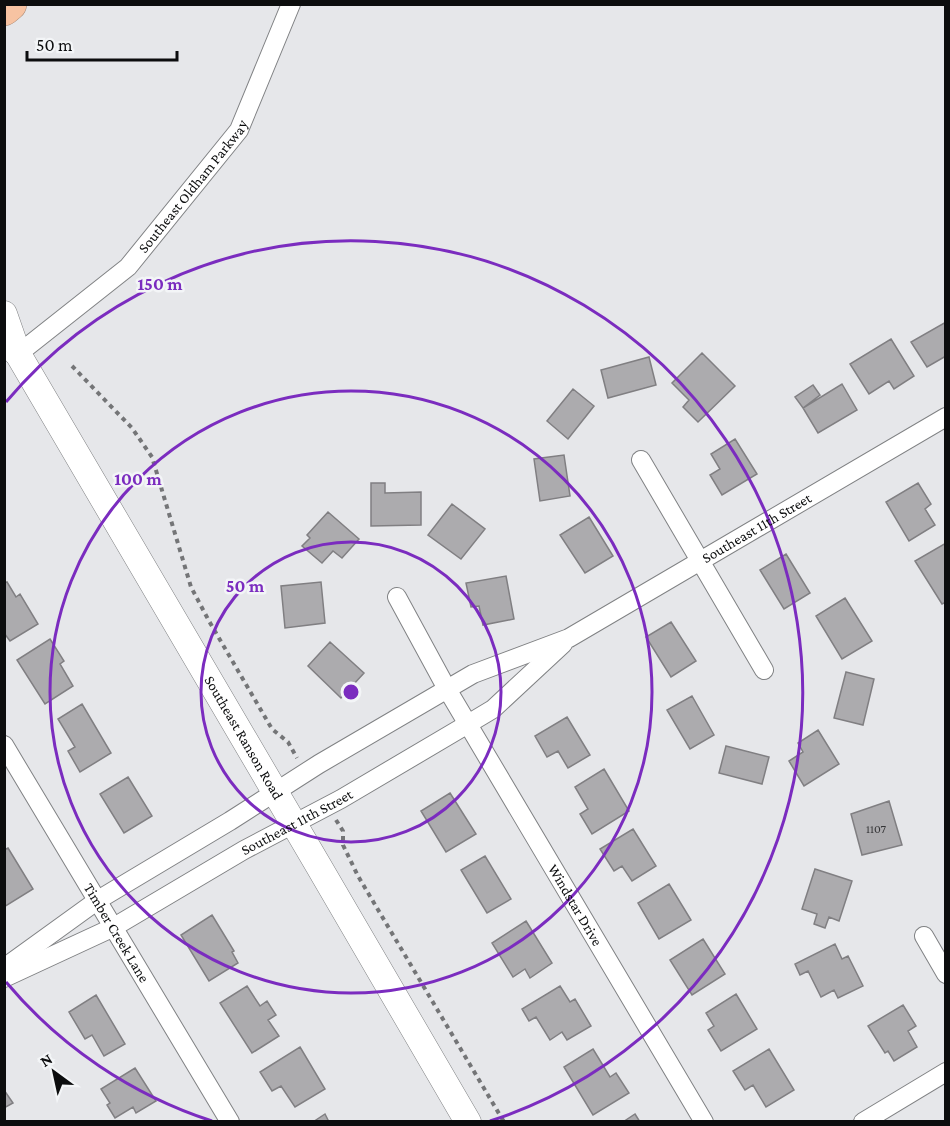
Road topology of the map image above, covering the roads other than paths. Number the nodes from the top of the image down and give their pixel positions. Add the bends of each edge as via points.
1 (10, 4) edge
2 (291, 4) edge
3 (4, 9) edge
4 (4, 314) edge
5 (11, 347) edge
6 (943, 423) edge
7 (641, 460) dead end
8 (699, 561) junction
9 (397, 597) dead end
10 (569, 638) junction
11 (764, 670) dead end
12 (447, 689) junction
13 (468, 724) junction
14 (4, 745) edge
15 (274, 792) junction
16 (293, 824) junction
17 (98, 900) junction
18 (114, 927) junction
19 (924, 936) dead end
20 (4, 968) edge
21 (945, 974) edge
22 (4, 978) edge
23 (945, 1072) edge
24 (230, 1122) edge
25 (468, 1122) edge
26 (704, 1122) edge
27 (863, 1122) edge

1 - 3 highway
2 - 5 street, Southeast Oldham Parkway via 239,130 128,267
4 - 5 main road, Southeast Ranson Road
5 - 15 main road, Southeast Ranson Road via 143,564
6 - 8 street, Southeast 11th Street
7 - 8 street
8 - 10 street, Southeast 11th Street
8 - 11 street
9 - 12 street, Windstar Drive
10 - 12 street, Southeast 11th Street via 473,674
10 - 13 street, Southeast 11th Street via 493,709
12 - 13 street, Windstar Drive
12 - 15 street, Southeast 11th Street
13 - 16 street, Southeast 11th Street
13 - 26 street, Windstar Drive
14 - 17 street, Timber Creek Lane
15 - 16 main road, Southeast Ranson Road
15 - 17 street, Southeast 11th Street
16 - 18 street, Southeast 11th Street
16 - 25 main road, Southeast Ranson Road
17 - 18 street, Timber Creek Lane
17 - 20 street, Southeast 11th Street
18 - 22 street, Southeast 11th Street
18 - 24 street, Timber Creek Lane
19 - 21 street
23 - 27 street

